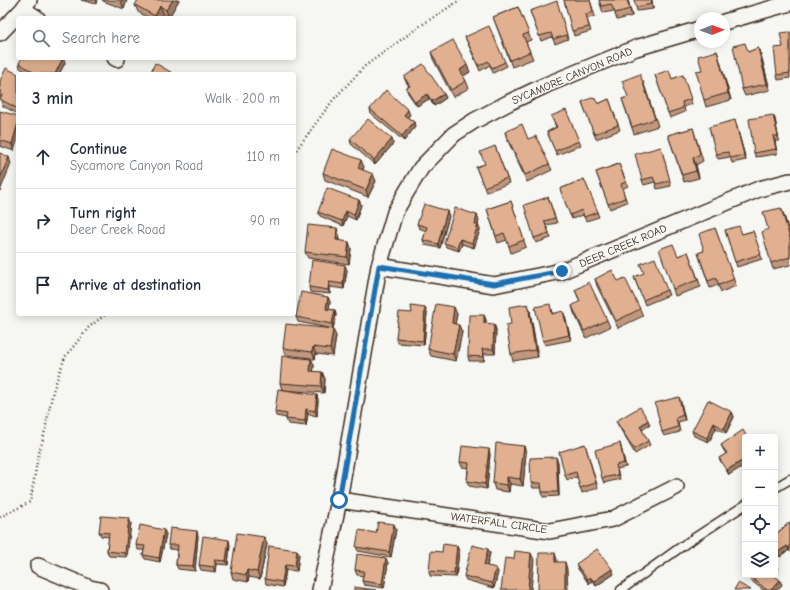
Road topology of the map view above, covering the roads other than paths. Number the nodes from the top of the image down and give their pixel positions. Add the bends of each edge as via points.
1 (790, 3) edge
2 (26, 5) edge
3 (35, 16) edge
4 (730, 20) edge
5 (694, 31) edge
6 (0, 33) edge
7 (790, 182) edge
8 (379, 266) junction
9 (790, 479) edge
10 (778, 486) edge
11 (676, 487) dead end
12 (339, 500) junction
13 (743, 506) edge
14 (38, 566) dead end
15 (100, 590) edge
16 (320, 590) edge
17 (621, 590) edge

1 - 4 street
2 - 3 street
2 - 6 street
5 - 8 street, SYCAMORE CANYON ROAD via 636,48 546,84 454,134 421,168 407,190 395,212
7 - 8 street, DEER CREEK ROAD via 759,189 562,271 494,284
8 - 12 street, SYCAMORE CANYON ROAD
9 - 10 lane
11 - 12 street, WATERFALL CIRCLE via 613,519 550,531
12 - 16 street, SYCAMORE CANYON ROAD
13 - 17 lane
14 - 15 street

